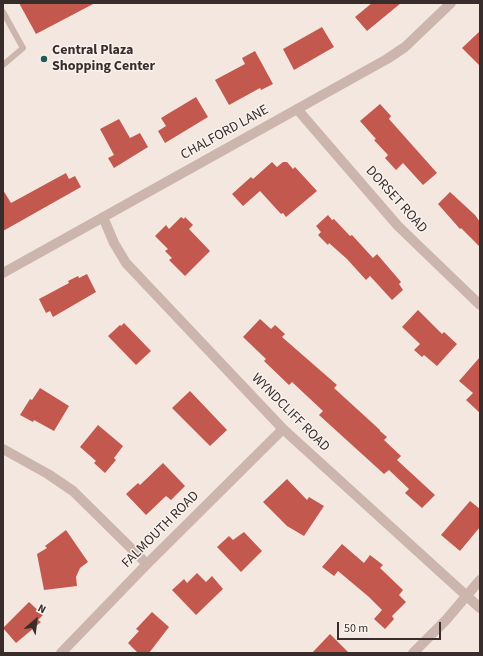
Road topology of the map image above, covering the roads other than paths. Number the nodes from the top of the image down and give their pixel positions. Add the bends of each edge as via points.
1 (451, 3) edge
2 (3, 12) edge
3 (3, 64) edge
4 (297, 109) junction
5 (103, 217) junction
6 (3, 273) edge
7 (480, 305) edge
8 (283, 429) junction
9 (3, 449) edge
10 (147, 564) junction
11 (480, 580) edge
12 (467, 595) junction
13 (480, 608) edge
14 (61, 653) edge
15 (412, 653) edge

1 - 4 street, CHALFORD LANE via 405,47
2 - 3 lane via 23,48
4 - 5 street, CHALFORD LANE
4 - 7 street, DORSET ROAD via 398,226
5 - 6 street, CHALFORD LANE
5 - 8 street, WYNDCLIFF ROAD via 126,263
8 - 10 street, FALMOUTH ROAD
8 - 12 street, WYNDCLIFF ROAD
9 - 10 street via 48,474 72,491
10 - 14 street, FALMOUTH ROAD
11 - 12 street
12 - 13 street, WYNDCLIFF ROAD
12 - 15 street

